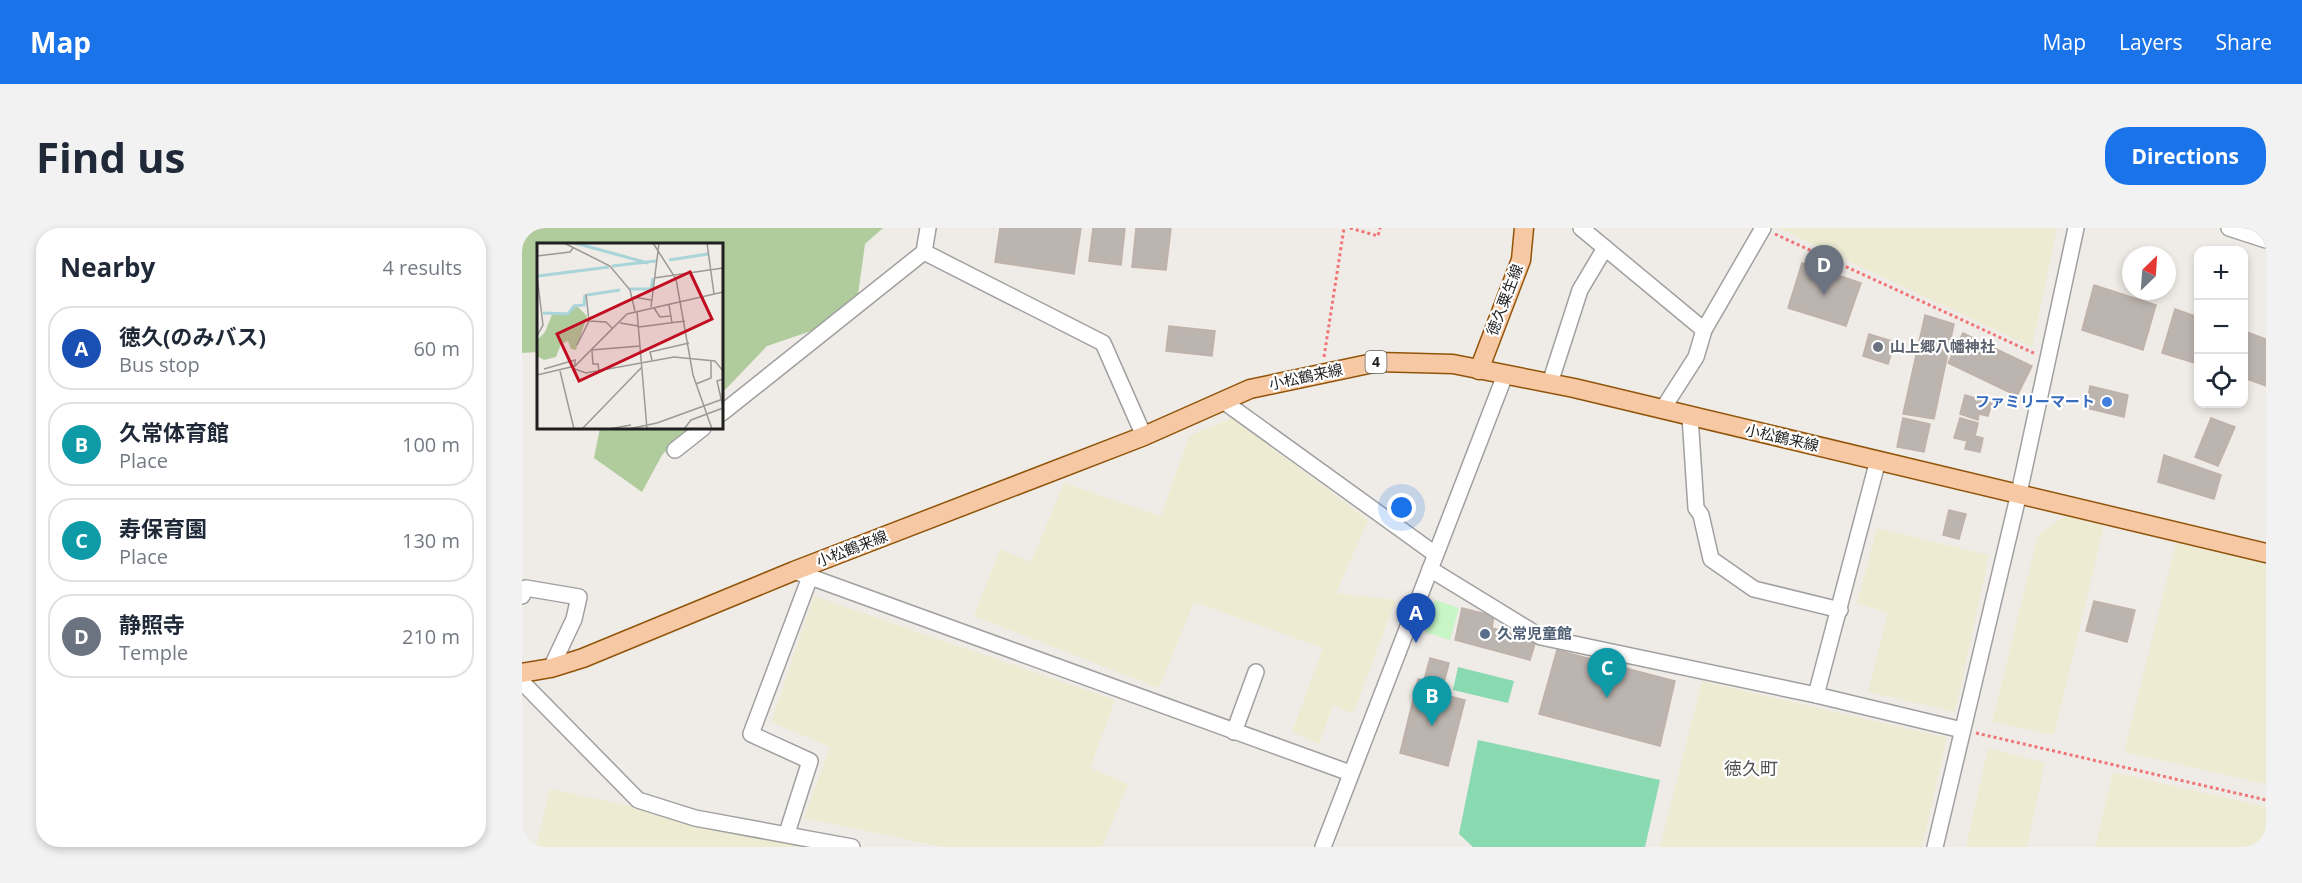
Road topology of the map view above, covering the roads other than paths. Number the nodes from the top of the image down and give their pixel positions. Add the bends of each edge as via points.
1 (928, 228) edge
2 (1524, 228) edge
3 (1581, 228) edge
4 (1763, 228) edge
5 (2076, 228) edge
6 (2229, 228) edge
7 (2266, 240) edge
8 (1605, 248) junction
9 (924, 252) junction
10 (1704, 330) junction
11 (1479, 369) junction
12 (1505, 375) junction
13 (1550, 383) junction
14 (1223, 401) junction
15 (1662, 410) junction
16 (723, 412) edge
17 (1690, 416) junction
18 (702, 429) edge
19 (1144, 436) junction
20 (675, 450) dead end
21 (1878, 460) junction
22 (2019, 493) junction
23 (2266, 553) edge
24 (1433, 561) junction
25 (802, 574) junction
26 (522, 597) edge
27 (1840, 610) junction
28 (551, 668) junction
29 (1256, 672) dead end
30 (522, 673) edge
31 (522, 682) edge
32 (1816, 695) junction
33 (1962, 729) junction
34 (1234, 732) junction
35 (1350, 773) junction
36 (787, 833) junction
37 (852, 847) edge
38 (1323, 847) edge
39 (1935, 847) edge

1 - 9 street
2 - 11 main road, 徳久粟生線 via 1521,260
3 - 8 street
4 - 10 street
5 - 22 street
6 - 7 street
8 - 10 street
8 - 13 street via 1580,290
9 - 16 street
9 - 19 street via 1103,343
10 - 15 street via 1696,357
11 - 12 main road, 小松鶴来線 / 4
11 - 14 main road, 小松鶴来線 / 4 via 1453,364 1378,362 1250,389
12 - 13 main road, 小松鶴来線 / 4
12 - 24 street
13 - 15 main road, 小松鶴来線 / 4
14 - 19 main road, 小松鶴来線 / 4
14 - 24 street
15 - 17 main road, 小松鶴来線 / 4
17 - 21 main road, 小松鶴来線 / 4
17 - 27 street via 1696,508 1711,559 1754,590
18 - 20 street
19 - 25 main road, 小松鶴来線 / 4
21 - 22 main road, 小松鶴来線 / 4
21 - 27 street
22 - 23 main road, 小松鶴来線 / 4
22 - 33 street
24 - 32 street via 1541,637
24 - 35 street
25 - 28 main road, 小松鶴来線 / 4
25 - 34 street
25 - 36 street via 751,735 810,760
26 - 28 street via 526,588 579,597 574,619
27 - 32 street
28 - 30 main road, 小松鶴来線 / 4
29 - 34 street
31 - 36 street via 638,800 694,818
32 - 33 street
33 - 39 street
34 - 35 street
35 - 38 street
36 - 37 street

